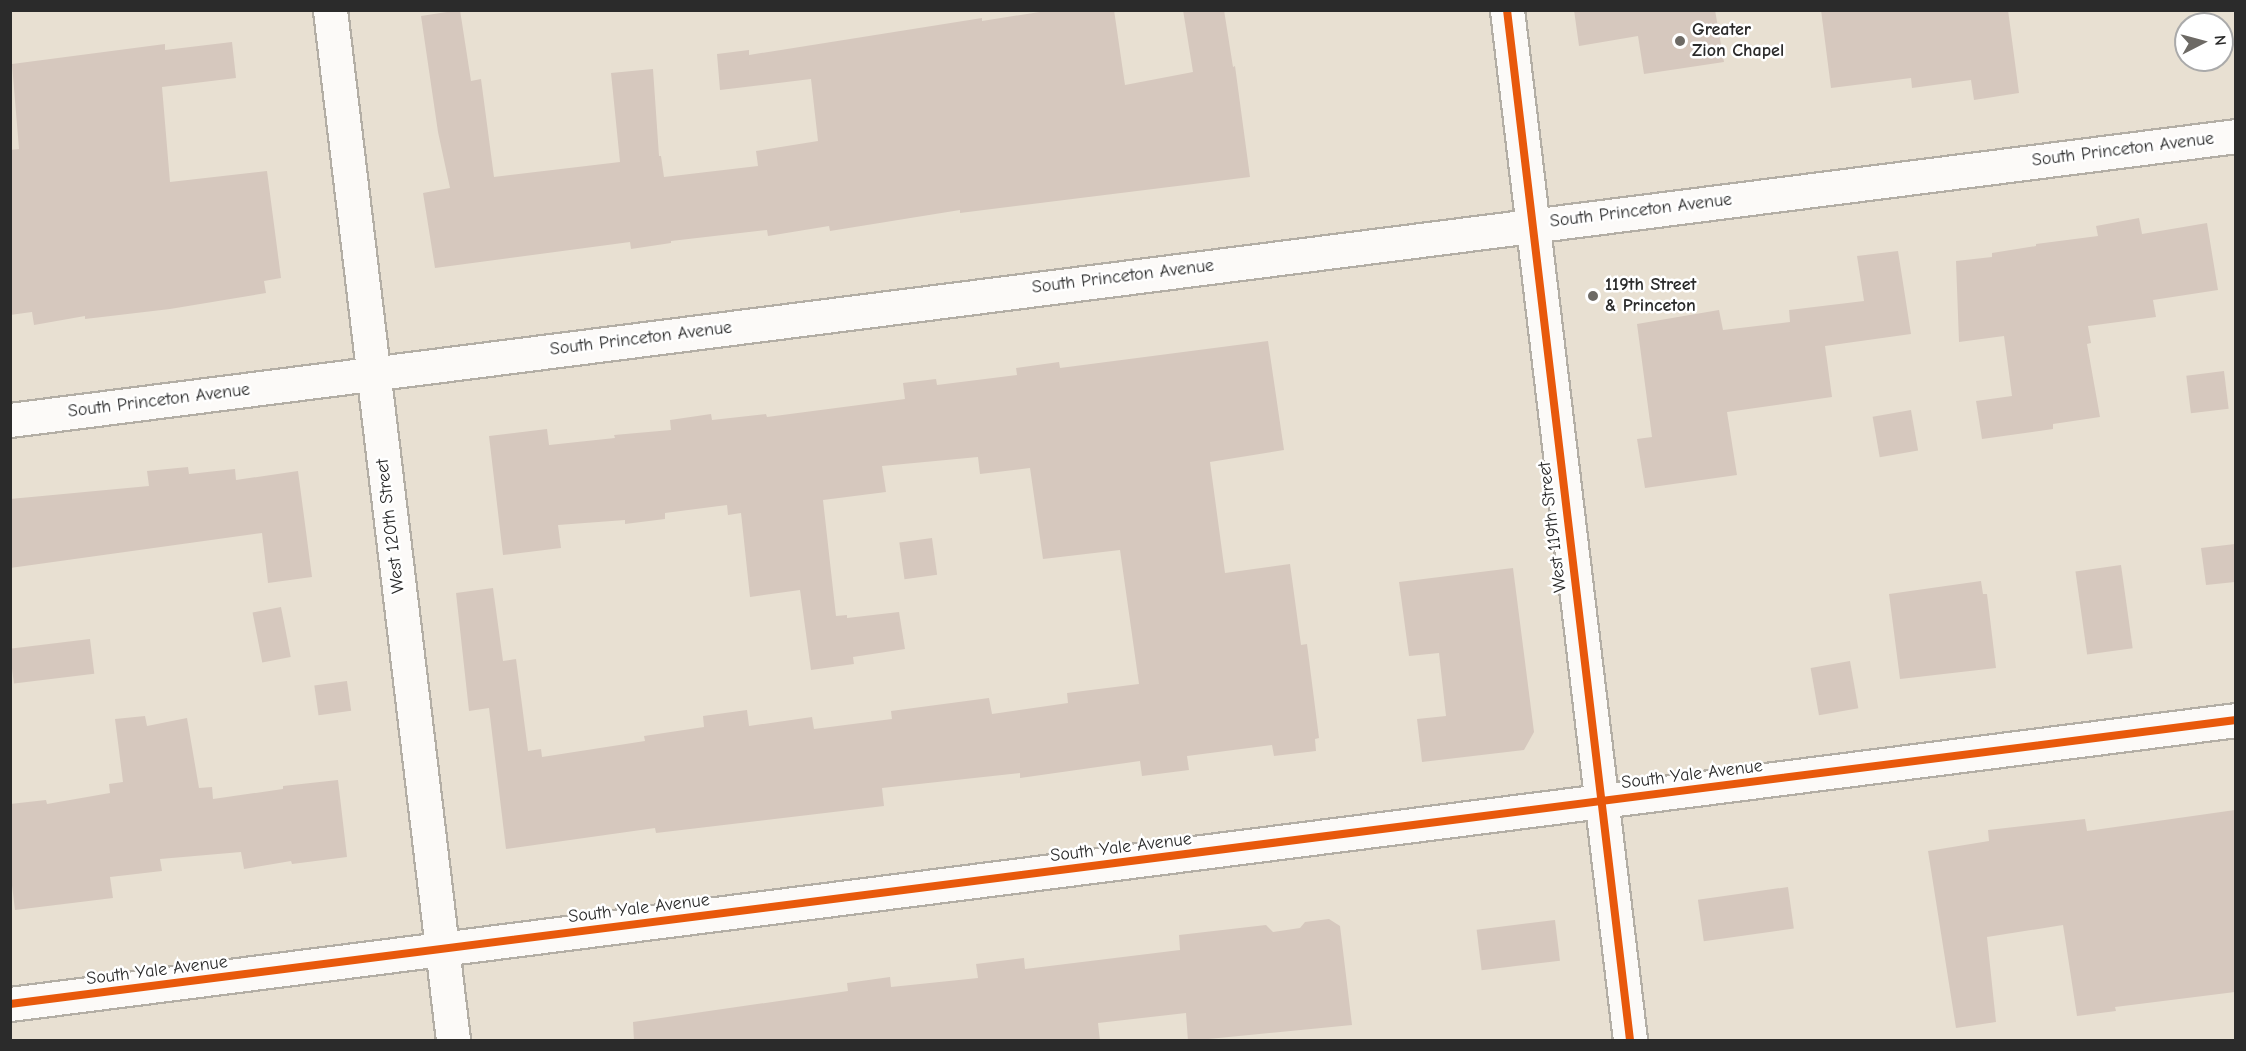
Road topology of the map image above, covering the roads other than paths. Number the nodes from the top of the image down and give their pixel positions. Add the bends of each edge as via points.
1 (330, 10) edge
2 (1507, 10) edge
3 (2235, 135) edge
4 (1533, 225) junction
5 (373, 374) junction
6 (10, 420) edge
7 (2235, 720) edge
8 (1602, 801) junction
9 (442, 950) junction
10 (10, 1004) edge
11 (453, 1041) edge
12 (1630, 1041) edge

1 - 5 street, West 120th Street
2 - 4 street, West 119th Street
3 - 4 street, South Princeton Avenue
4 - 5 street, South Princeton Avenue
4 - 8 street, West 119th Street
5 - 6 street, South Princeton Avenue
5 - 9 street, West 120th Street
7 - 8 street, South Yale Avenue
8 - 9 street, South Yale Avenue
8 - 12 street, West 119th Street
9 - 10 street, South Yale Avenue
9 - 11 street, West 120th Street

